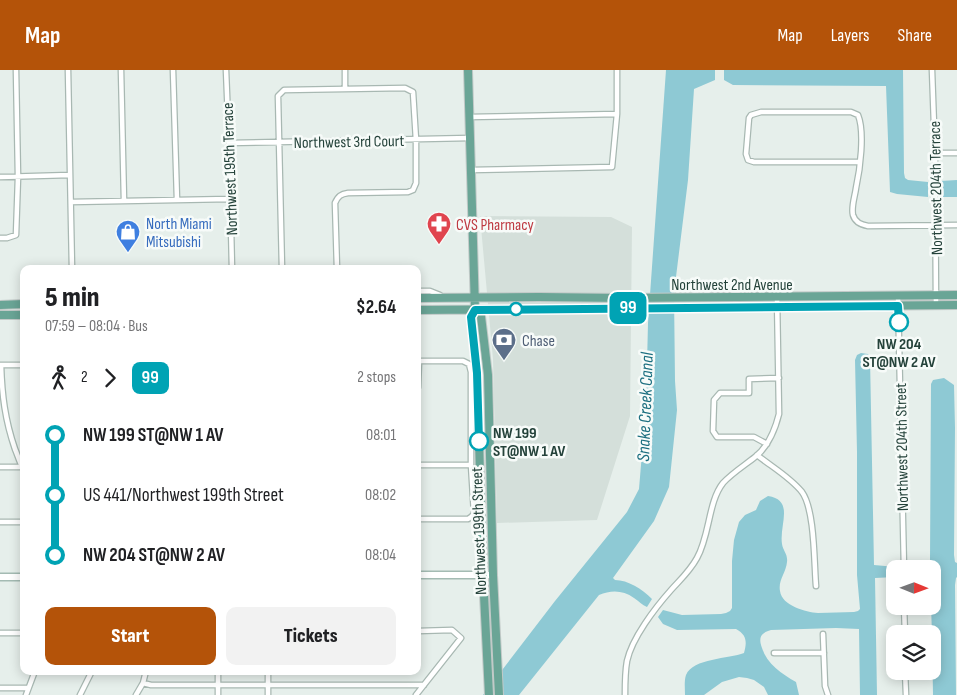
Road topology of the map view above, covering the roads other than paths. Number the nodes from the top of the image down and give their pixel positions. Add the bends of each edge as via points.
1 (16, 70) edge
2 (68, 70) edge
3 (120, 70) edge
4 (173, 70) edge
5 (226, 70) edge
6 (345, 70) edge
7 (468, 70) edge
8 (617, 70) edge
9 (932, 70) edge
10 (345, 89) junction
11 (616, 114) junction
12 (469, 117) junction
13 (470, 138) junction
14 (416, 140) junction
15 (279, 142) junction
16 (229, 143) junction
17 (935, 153) junction
18 (957, 153) edge
19 (860, 162) junction
20 (471, 170) junction
21 (70, 175) junction
22 (0, 177) edge
23 (18, 177) junction
24 (230, 199) junction
25 (177, 200) junction
26 (124, 201) junction
27 (71, 202) junction
28 (935, 225) junction
29 (957, 225) edge
30 (0, 238) edge
31 (72, 265) edge
32 (232, 265) edge
33 (282, 265) edge
34 (337, 265) edge
35 (421, 291) edge
36 (957, 295) edge
37 (898, 296) junction
38 (936, 296) junction
39 (474, 297) junction
40 (777, 297) junction
41 (421, 298) edge
42 (446, 298) junction
43 (584, 298) junction
44 (717, 298) junction
45 (20, 304) edge
46 (0, 305) edge
47 (957, 305) edge
48 (898, 306) junction
49 (936, 306) junction
50 (777, 307) junction
51 (717, 308) junction
52 (584, 309) junction
53 (421, 310) edge
54 (475, 310) junction
55 (0, 315) edge
56 (20, 315) edge
57 (421, 361) edge
58 (0, 365) edge
59 (20, 365) edge
60 (778, 378) junction
61 (767, 444) junction
62 (757, 455) junction
63 (20, 461) edge
64 (421, 465) edge
65 (472, 465) junction
66 (0, 467) edge
67 (20, 469) edge
68 (421, 519) edge
69 (0, 522) edge
70 (20, 522) edge
71 (904, 560) edge
72 (421, 575) edge
73 (483, 575) junction
74 (493, 575) junction
75 (20, 577) edge
76 (0, 578) edge
77 (816, 586) dead end
78 (421, 631) edge
79 (0, 633) edge
80 (20, 633) edge
81 (823, 634) dead end
82 (774, 653) dead end
83 (824, 653) junction
84 (34, 675) edge
85 (90, 675) edge
86 (145, 675) edge
87 (218, 675) edge
88 (268, 675) edge
89 (905, 680) edge
90 (143, 683) junction
91 (268, 685) junction
92 (424, 685) junction
93 (218, 686) junction
94 (0, 688) edge
95 (28, 688) junction
96 (26, 695) edge
97 (80, 695) edge
98 (136, 695) edge
99 (218, 695) edge
100 (268, 695) edge
101 (416, 695) edge
102 (489, 695) edge
103 (499, 695) edge
104 (625, 695) edge
105 (828, 695) edge
106 (906, 695) edge

1 - 23 street
2 - 21 street
3 - 26 street
4 - 25 street
5 - 16 street, Northwest 195th Terrace
6 - 10 street
7 - 12 main road, Northwest 199th Street
8 - 11 street
9 - 17 street, Northwest 204th Terrace
10 - 14 street via 405,88 413,92
10 - 15 street via 284,90 278,96
11 - 12 street
11 - 20 street via 612,167
12 - 13 main road, Northwest 199th Street
13 - 14 street, Northwest 3rd Court
13 - 20 main road, Northwest 199th Street
14 - 15 street, Northwest 3rd Court
14 - 34 street via 416,183 413,190 348,193 337,198
15 - 16 street, Northwest 3rd Court
15 - 33 street
16 - 24 street, Northwest 195th Terrace
17 - 18 street
17 - 28 street, Northwest 204th Terrace
19 - 19 street via 860,121 858,115 851,112 761,112 751,115 748,122 748,160
19 - 28 street via 853,208 856,221 868,226
20 - 39 main road, Northwest 199th Street
21 - 23 street
21 - 27 street
22 - 23 street
23 - 30 street via 16,235
24 - 25 street
24 - 32 street, Northwest 195th Terrace
25 - 26 street
26 - 27 street
27 - 31 street
28 - 29 street
28 - 38 street, Northwest 204th Terrace
35 - 42 street
36 - 38 main road, Northwest 2nd Avenue
37 - 38 main road, Northwest 2nd Avenue
37 - 40 main road, Northwest 2nd Avenue
37 - 48 street, Northwest 204th Street
38 - 49 street, Northwest 204th Terrace
39 - 42 main road, Northwest 2nd Avenue
39 - 43 main road, Northwest 2nd Avenue
39 - 54 main road, Northwest 199th Street
40 - 44 main road, Northwest 2nd Avenue
40 - 50 street
41 - 42 main road, Northwest 2nd Avenue
43 - 44 main road, Northwest 2nd Avenue
43 - 52 street
44 - 51 street
45 - 46 main road
47 - 49 main road, Northwest 2nd Avenue
48 - 49 main road, Northwest 2nd Avenue
48 - 50 main road, Northwest 2nd Avenue
48 - 71 street, Northwest 204th Street
50 - 51 main road, Northwest 2nd Avenue
50 - 60 street
51 - 52 main road, Northwest 2nd Avenue
52 - 54 main road, Northwest 2nd Avenue
53 - 54 main road, Northwest 2nd Avenue
54 - 73 main road, Northwest 199th Street via 471,317 477,373
54 - 74 main road, Northwest 199th Street via 481,316 488,376
55 - 56 main road
57 - 65 street via 463,361 469,364
58 - 59 street
58 - 63 street via 4,409
60 - 61 street via 779,414
60 - 61 street via 749,379 749,393 720,393 714,400 713,431 717,437 754,437
61 - 62 street
62 - 77 street via 788,478 803,494 811,514
62 - 104 street via 723,484 713,502 698,557 648,619 636,640 628,659
64 - 65 street
65 - 68 street via 474,514 468,519
66 - 67 street
69 - 70 street
72 - 73 street
73 - 74 street
73 - 102 main road, Northwest 199th Street
74 - 103 main road, Northwest 199th Street
75 - 76 street
78 - 92 street via 452,630 461,638
79 - 80 street
81 - 83 street
82 - 83 street
83 - 105 street
84 - 95 street
85 - 97 street
86 - 90 street
87 - 93 street
88 - 91 street
89 - 106 street
90 - 93 street
90 - 98 street
91 - 92 street
91 - 93 street
91 - 100 street
92 - 101 street
93 - 99 street
94 - 95 street
95 - 96 street

